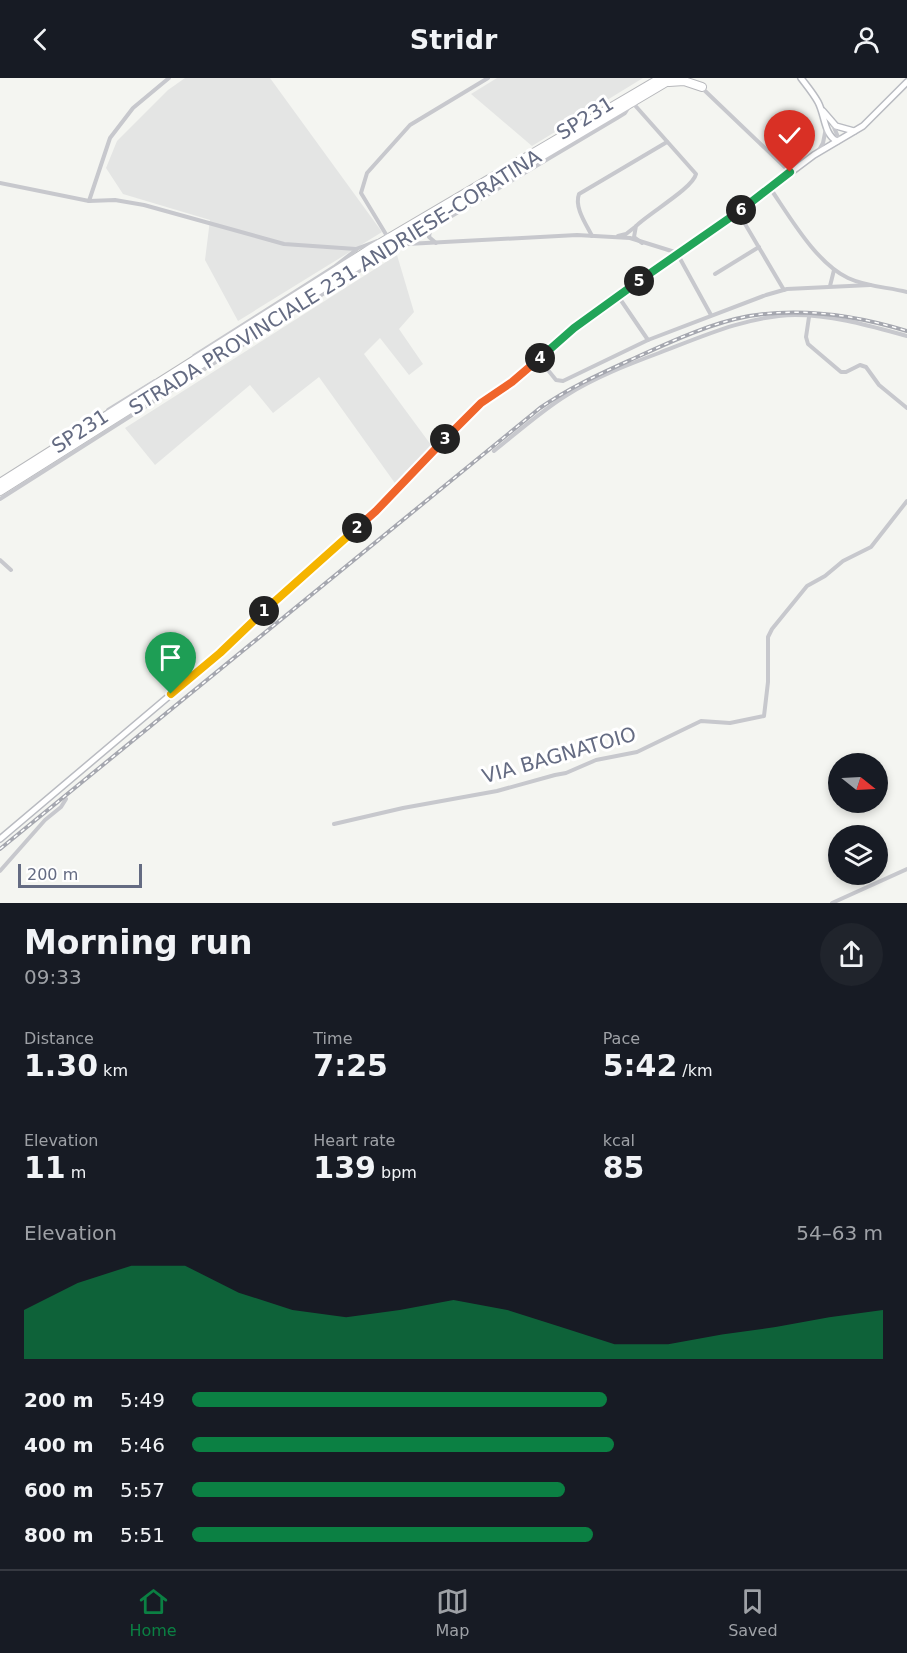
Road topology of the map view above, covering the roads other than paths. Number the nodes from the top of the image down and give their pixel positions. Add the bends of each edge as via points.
1 (169, 78) edge
2 (488, 78) edge
3 (700, 78) edge
4 (801, 78) edge
5 (667, 79) edge
6 (907, 82) edge
7 (702, 87) junction
8 (632, 102) junction
9 (828, 122) junction
10 (854, 131) junction
11 (837, 141) junction
12 (667, 142) junction
13 (814, 155) junction
14 (790, 172) junction
15 (0, 183) edge
16 (770, 188) junction
17 (89, 201) junction
18 (738, 212) junction
19 (414, 223) junction
20 (636, 226) junction
21 (431, 228) junction
22 (387, 236) junction
23 (592, 236) junction
24 (614, 237) junction
25 (436, 243) junction
26 (642, 243) junction
27 (406, 244) junction
28 (759, 248) junction
29 (356, 249) junction
30 (678, 254) junction
31 (834, 270) junction
32 (715, 274) dead end
33 (844, 276) junction
34 (870, 285) junction
35 (830, 286) junction
36 (841, 286) junction
37 (784, 290) junction
38 (907, 292) edge
39 (618, 296) junction
40 (711, 315) junction
41 (809, 317) junction
42 (907, 336) edge
43 (648, 340) junction
44 (539, 359) junction
45 (907, 408) edge
46 (494, 451) dead end
47 (0, 481) edge
48 (0, 491) edge
49 (0, 499) edge
50 (907, 501) edge
51 (0, 560) edge
52 (11, 570) dead end
53 (66, 799) dead end
54 (334, 824) dead end
55 (0, 839) edge
56 (907, 869) edge
57 (0, 871) edge
58 (832, 903) edge

1 - 17 street via 133,108 110,138
2 - 22 street via 410,125 367,173 361,193
3 - 7 highway
4 - 9 street
5 - 7 highway
5 - 8 highway, STRADA PROVINCIALE 231 ANDRIESE-CORATINA / SP231
5 - 19 highway, STRADA PROVINCIALE 231 ANDRIESE-CORATINA / SP231
6 - 10 street
7 - 14 street
8 - 12 street
8 - 21 street, SP231 via 617,118
8 - 48 highway, STRADA PROVINCIALE 231 ANDRIESE-CORATINA / SP231 via 384,248
9 - 10 street
9 - 11 street via 831,138
9 - 13 street via 823,144
10 - 11 street
11 - 13 street
12 - 20 street via 696,174 694,181
12 - 23 street via 579,194 578,205
13 - 14 street
14 - 16 street
15 - 17 street
16 - 18 street
16 - 31 street
17 - 29 street via 144,205 284,244
18 - 28 street
18 - 30 street
19 - 22 street
19 - 47 highway, STRADA PROVINCIALE 231 ANDRIESE-CORATINA / SP231
20 - 24 street
20 - 26 street via 634,237
21 - 25 street via 429,237
21 - 27 street, SP231
22 - 29 street
23 - 24 street
23 - 25 street
24 - 26 street
25 - 27 street
26 - 30 street
27 - 49 street, SP231
28 - 32 street
28 - 37 street
29 - 47 street via 334,267
30 - 39 street
30 - 40 street
31 - 33 street
31 - 35 street
33 - 34 street
33 - 36 street
34 - 36 street
34 - 38 street
35 - 36 street
35 - 37 street
37 - 40 street
39 - 43 street
39 - 44 street
40 - 43 street
41 - 42 street via 859,323
41 - 45 street via 808,344 841,372 860,365 866,368 879,385
41 - 46 street via 774,317 731,325 622,367 565,396
43 - 44 street via 559,382
44 - 55 street via 481,403 376,511 220,653
50 - 54 street, VIA BAGNATOIO via 871,547 807,586 772,629 768,637 764,716 730,723 701,721 636,752 596,760 566,773
51 - 52 street
53 - 57 street
56 - 58 street

